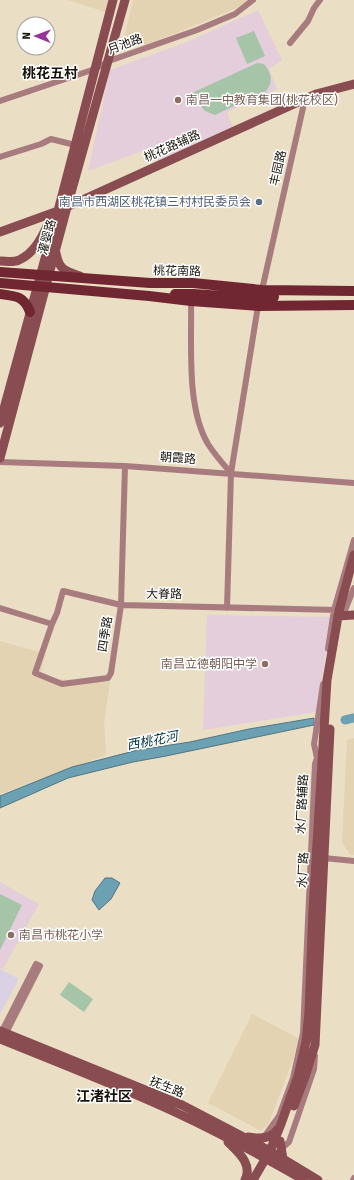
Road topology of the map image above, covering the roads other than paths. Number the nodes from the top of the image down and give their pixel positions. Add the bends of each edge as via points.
1 (113, 0) edge
2 (125, 0) edge
3 (253, 0) edge
4 (320, 0) edge
5 (290, 43) dead end
6 (108, 61) junction
7 (95, 68) junction
8 (354, 84) edge
9 (305, 99) junction
10 (0, 100) edge
11 (75, 144) junction
12 (0, 157) edge
13 (67, 207) junction
14 (55, 212) junction
15 (0, 232) edge
16 (56, 250) junction
17 (0, 261) edge
18 (0, 272) edge
19 (45, 275) junction
20 (89, 279) junction
21 (0, 283) edge
22 (150, 284) junction
23 (41, 287) junction
24 (262, 290) junction
25 (354, 290) edge
26 (0, 294) edge
27 (192, 295) junction
28 (354, 299) edge
29 (354, 305) edge
30 (258, 306) junction
31 (30, 312) junction
32 (0, 423) edge
33 (0, 458) edge
34 (0, 462) edge
35 (125, 466) junction
36 (231, 473) junction
37 (354, 483) edge
38 (354, 540) edge
39 (354, 555) edge
40 (354, 578) edge
41 (354, 588) edge
42 (121, 605) junction
43 (0, 608) edge
44 (227, 608) junction
45 (342, 612) edge
46 (354, 615) edge
47 (52, 624) junction
48 (326, 858) junction
49 (354, 861) edge
50 (2, 1034) edge
51 (281, 1124) junction
52 (240, 1135) junction
53 (221, 1136) junction
54 (264, 1138) junction
55 (274, 1152) junction
56 (245, 1180) edge
57 (254, 1180) edge
58 (260, 1180) edge
59 (304, 1180) edge
60 (318, 1180) edge

1 - 7 main road, 灌婴路
2 - 6 main road, 灌婴路
3 - 6 street, 月池路 via 235,14 197,30
4 - 5 street via 308,21
6 - 7 street, 月池路
6 - 13 main road, 灌婴路
7 - 10 street, 月池路
7 - 11 main road, 灌婴路
8 - 9 main road, 桃花路辅路
9 - 13 main road, 桃花路辅路
9 - 24 street, 丰园路
11 - 12 street via 51,139
11 - 14 main road, 灌婴路
13 - 14 main road, 桃花路辅路
13 - 16 main road, 灌婴路
14 - 15 main road, 桃花路辅路
14 - 17 main road via 32,249 19,260
14 - 19 main road, 灌婴路
16 - 19 main road, 灌婴路
16 - 20 main road via 60,266
18 - 19 main road, 桃花南路
19 - 20 main road, 桃花南路
19 - 23 main road, 灌婴路
20 - 22 main road, 桃花南路
21 - 23 main road
22 - 24 main road, 桃花南路 via 193,283
22 - 27 main road
23 - 27 main road via 149,296
23 - 31 main road, 灌婴路
23 - 33 main road, 灌婴路
24 - 25 main road, 桃花南路
26 - 31 main road via 20,298 27,303
27 - 28 main road
27 - 30 main road
27 - 36 street via 191,352 197,414 208,443
29 - 30 main road
30 - 36 street
31 - 32 main road, 灌婴路
34 - 35 street, 朝霞路
35 - 36 street, 朝霞路
35 - 42 street, 四季路
36 - 37 street, 朝霞路
36 - 44 street
38 - 45 street, 水厂路辅路
39 - 45 main road, 水厂路
40 - 45 main road, 水厂路
41 - 45 street, 水厂路辅路
42 - 44 street, 大脊路
42 - 47 street, 大脊路 via 63,591
42 - 47 street, 四季路 via 111,673 108,678 62,684 35,673
43 - 47 street
44 - 45 street, 大脊路
45 - 46 main road, 大脊路
45 - 48 main road, 水厂路 via 333,680
45 - 51 main road, 水厂路 via 327,680 306,1042 298,1076
45 - 54 street, 水厂路辅路 via 314,744 317,758 303,1034 293,1078 279,1116
48 - 49 street
48 - 55 main road, 水厂路 via 321,901 315,1045 305,1077
50 - 50 street via 36,964 40,966
50 - 52 main road, 抚生路 via 182,1105
50 - 53 main road, 抚生路 via 178,1113
51 - 54 main road via 274,1133
51 - 55 main road, 水厂路
52 - 54 main road
52 - 55 main road, 抚生路
53 - 55 main road, 抚生路
53 - 56 main road via 245,1162
55 - 57 main road, 水厂路
55 - 58 main road, 水厂路
55 - 59 main road, 抚生路
55 - 60 main road, 抚生路

